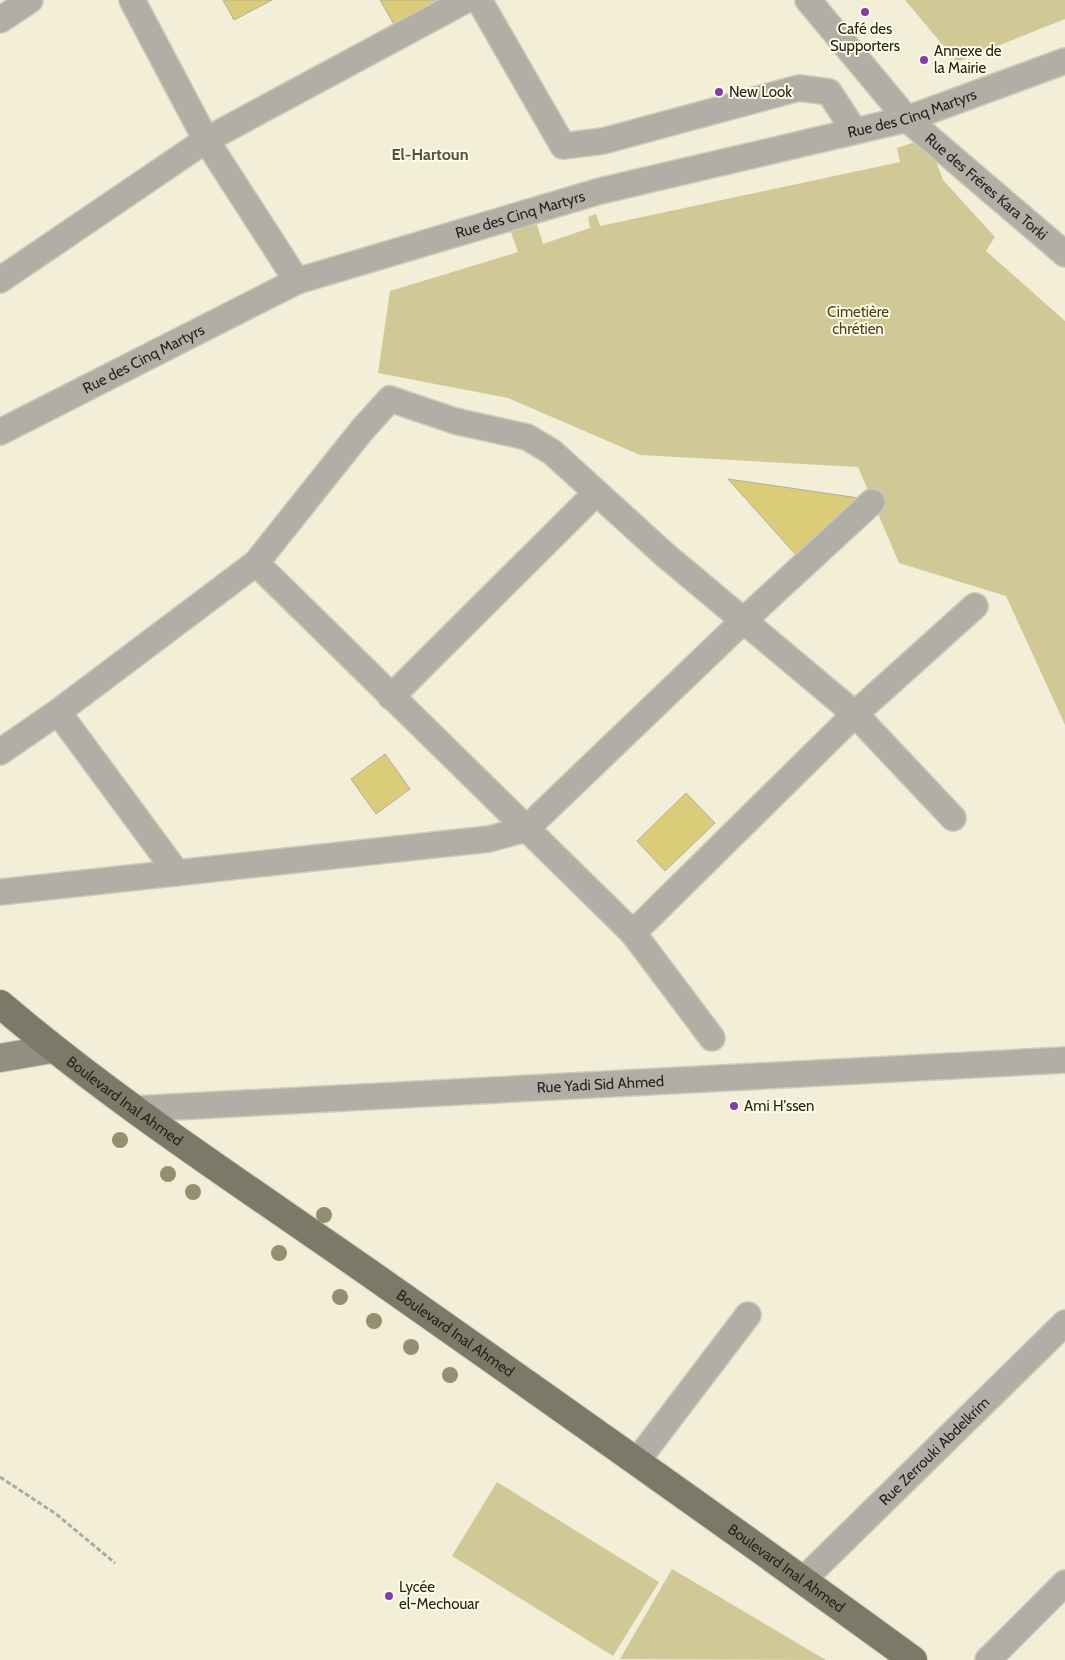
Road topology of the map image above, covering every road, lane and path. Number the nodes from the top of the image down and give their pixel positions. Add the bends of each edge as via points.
1 (30, 0) edge
2 (132, 0) edge
3 (466, 0) edge
4 (479, 0) edge
5 (808, 0) edge
6 (0, 20) edge
7 (1065, 61) edge
8 (907, 119) junction
9 (854, 130) junction
10 (206, 140) junction
11 (1065, 254) edge
12 (0, 280) edge
13 (297, 281) junction
14 (0, 432) edge
15 (595, 494) junction
16 (872, 502) dead end
17 (256, 563) junction
18 (975, 606) dead end
19 (743, 621) junction
20 (391, 697) junction
21 (58, 712) junction
22 (855, 714) junction
23 (0, 752) edge
24 (953, 818) dead end
25 (526, 828) junction
26 (177, 873) junction
27 (0, 892) edge
28 (633, 933) junction
29 (0, 1004) edge
30 (712, 1038) dead end
31 (52, 1048) junction
32 (0, 1058) edge
33 (1065, 1060) edge
34 (135, 1109) junction
35 (748, 1315) dead end
36 (1065, 1323) edge
37 (638, 1461) junction
38 (0, 1478) edge
39 (115, 1564) dead end
40 (803, 1580) junction
41 (1065, 1583) edge
42 (913, 1660) edge
43 (988, 1660) edge

1 - 6 street
2 - 10 street
3 - 10 street
4 - 9 street via 562,146 603,141 799,88 829,92
5 - 8 street, Rue des Fréres Kara Torki
7 - 8 street, Rue des Cinq Martyrs
8 - 9 street, Rue des Cinq Martyrs
8 - 11 street, Rue des Fréres Kara Torki
9 - 13 street, Rue des Cinq Martyrs via 600,191
10 - 12 street
10 - 13 street
13 - 14 street, Rue des Cinq Martyrs
15 - 17 street via 552,452 527,437 455,421 390,399
15 - 19 street
15 - 20 street
16 - 19 street
17 - 20 street
17 - 21 street
18 - 22 street
19 - 22 street
19 - 25 street
20 - 25 street
21 - 23 street
21 - 26 street
22 - 24 street
22 - 28 street
25 - 26 street via 489,839
25 - 28 street
26 - 27 street
28 - 30 street
29 - 31 main road, Boulevard Inal Ahmed
31 - 32 main road
31 - 34 main road, Boulevard Inal Ahmed
33 - 34 street, Rue Yadi Sid Ahmed
34 - 37 main road, Boulevard Inal Ahmed
35 - 37 street
36 - 40 street, Rue Zerrouki Abdelkrim
37 - 40 main road, Boulevard Inal Ahmed
38 - 39 path via 56,1514
40 - 42 main road, Boulevard Inal Ahmed
41 - 43 street

